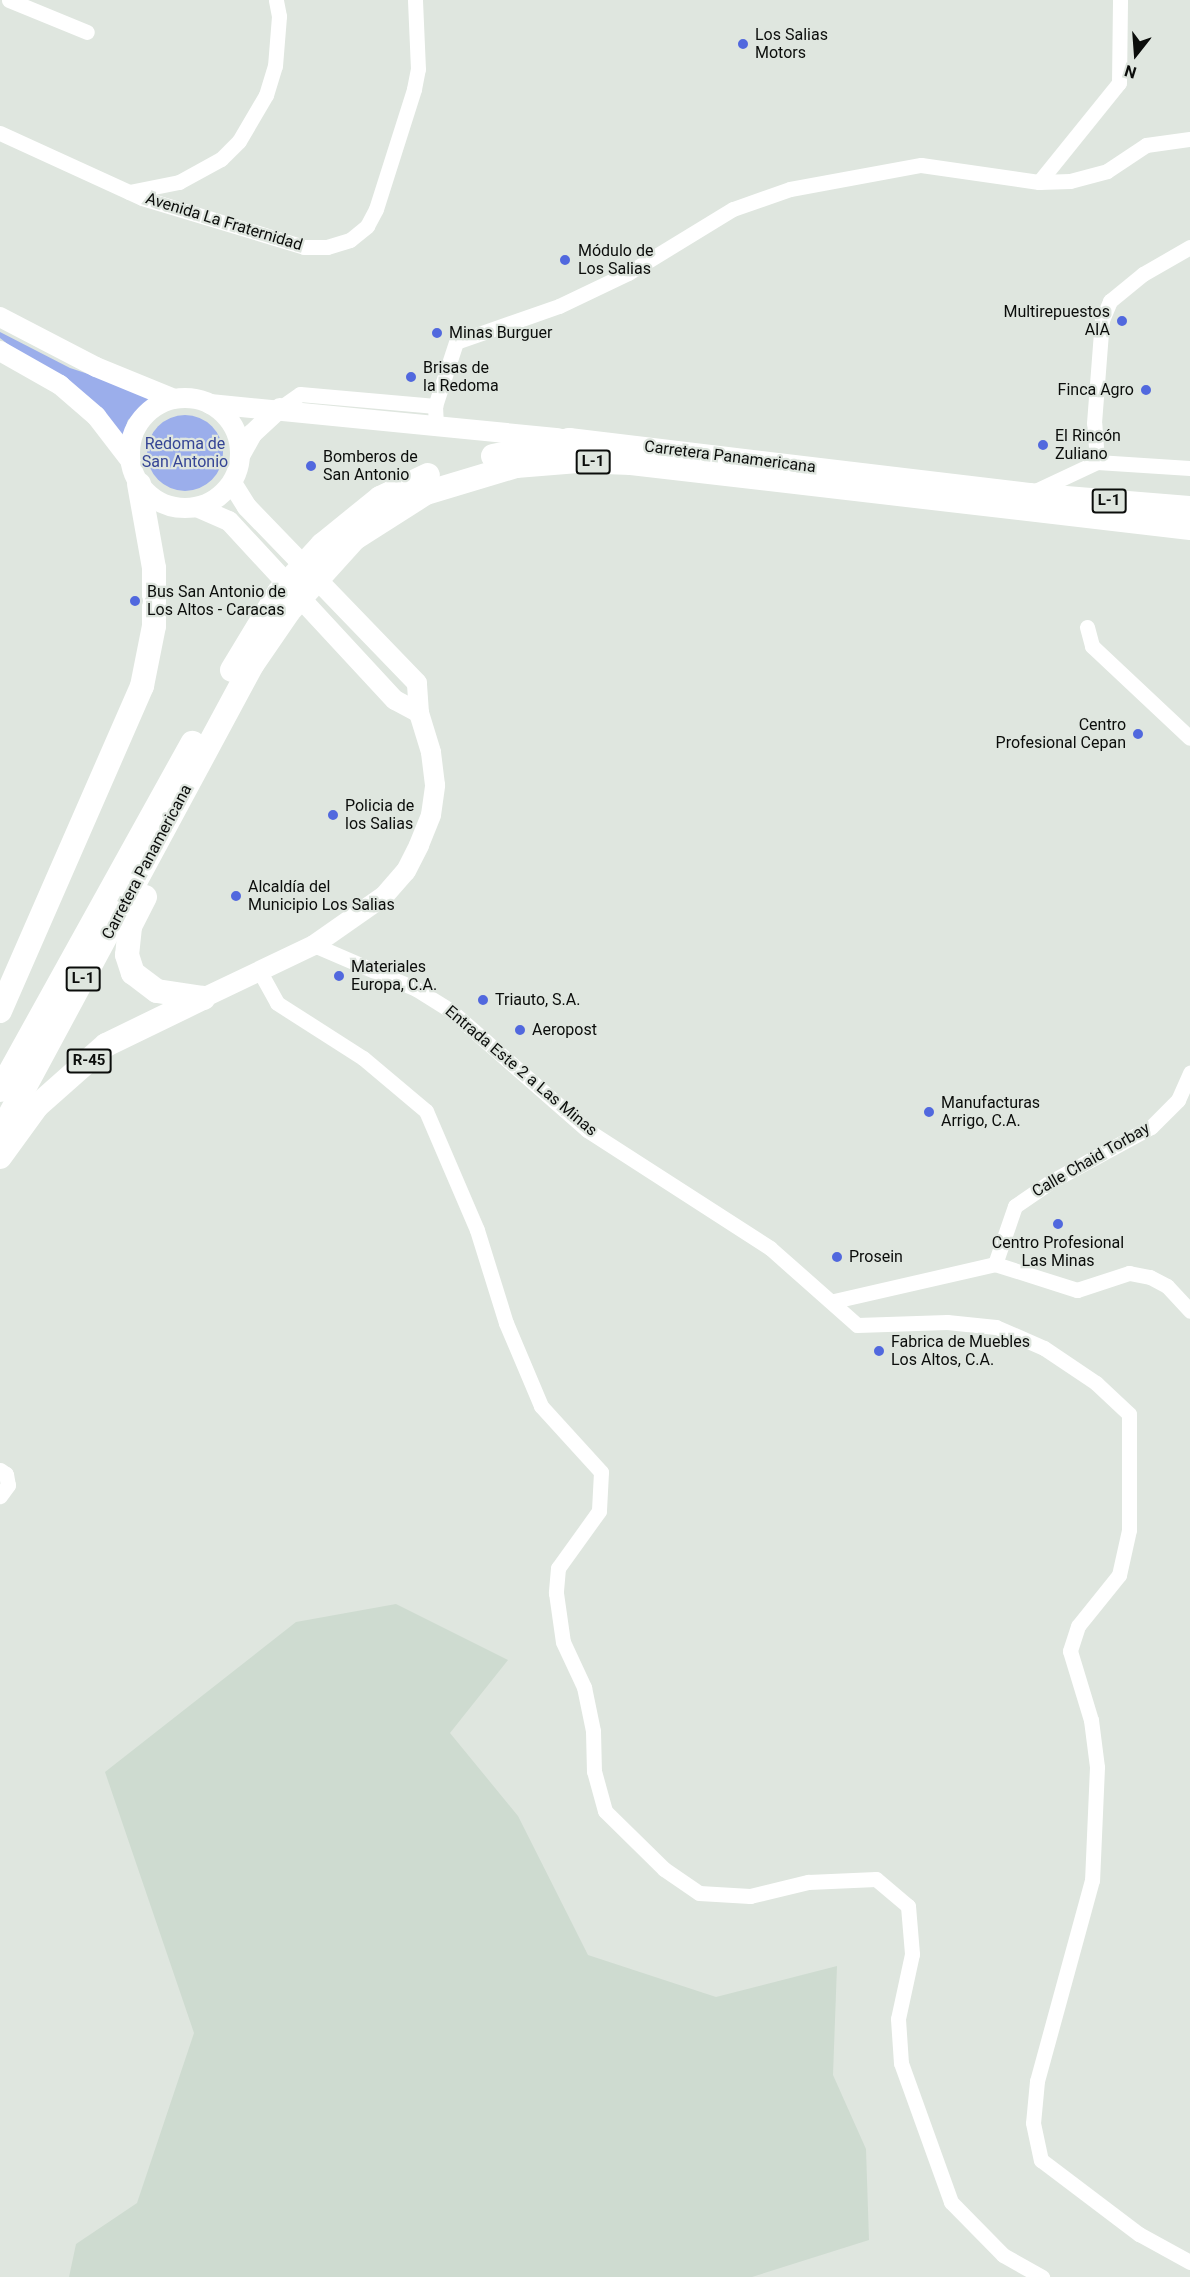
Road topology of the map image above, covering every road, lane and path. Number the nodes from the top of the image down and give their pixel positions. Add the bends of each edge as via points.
1 (9, 0) edge
2 (276, 0) edge
3 (415, 0) edge
4 (1120, 0) edge
5 (87, 32) dead end
6 (0, 133) edge
7 (1190, 139) edge
8 (1039, 182) junction
9 (129, 192) junction
10 (1190, 247) edge
11 (0, 317) edge
12 (0, 351) edge
13 (174, 399) junction
14 (210, 404) junction
15 (280, 408) junction
16 (435, 416) junction
17 (569, 440) junction
18 (241, 454) junction
19 (130, 460) junction
20 (1097, 462) junction
21 (1190, 468) edge
22 (232, 483) junction
23 (139, 484) junction
24 (1029, 495) junction
25 (197, 507) junction
26 (1190, 508) edge
27 (1190, 528) edge
28 (1087, 627) dead end
29 (419, 713) junction
30 (1190, 738) edge
31 (167, 826) junction
32 (314, 945) junction
33 (260, 972) junction
34 (203, 998) junction
35 (0, 1011) edge
36 (1190, 1073) edge
37 (0, 1090) edge
38 (0, 1132) edge
39 (0, 1157) edge
40 (995, 1264) junction
41 (834, 1301) junction
42 (1190, 1311) edge
43 (0, 1470) edge
44 (0, 1496) edge
45 (1190, 2262) edge
46 (1042, 2277) edge

1 - 5 street
2 - 9 street via 279,15 275,66 266,95 239,141 221,159 179,182
3 - 9 street, Avenida La Fraternidad via 418,69 414,89 376,209 367,226 350,240 327,247 304,247
4 - 8 street via 1119,83
6 - 9 street, Avenida La Fraternidad
7 - 8 street via 1146,145 1107,171 1070,181
8 - 16 street via 921,165 790,189 733,209 628,273 559,306 456,342
10 - 20 street via 1143,274 1110,301 1102,320 1100,343 1094,423
11 - 13 street via 96,367
12 - 19 street via 60,384 96,416
13 - 14 street
13 - 19 street via 158,405 136,428
14 - 15 street
14 - 18 street via 226,417 237,434
15 - 16 street
15 - 18 street via 252,434
16 - 17 street
17 - 24 main road, Carretera Panamericana / L-1
17 - 37 main road, Carretera Panamericana / L-1 via 421,477 380,498 322,545 279,592 241,653
18 - 22 street
19 - 23 street
20 - 21 street
20 - 24 street
22 - 25 street via 217,499
22 - 29 street, R-45 via 247,507 417,683
23 - 25 street via 154,499 175,508
23 - 35 main road via 154,568 154,626 142,686
24 - 26 main road, Carretera Panamericana / L-1
25 - 29 street via 229,521 395,700
27 - 31 main road, Carretera Panamericana / L-1 via 631,463 578,461 516,466 473,477 426,493 355,538 289,610 252,665
28 - 30 street via 1092,646
29 - 32 street, R-45 via 431,752 435,785 419,845 406,871 384,896
31 - 34 main road, L-1 via 154,879 130,927 127,955 133,972 150,987
31 - 38 main road, Carretera Panamericana / L-1
32 - 33 street, R-45
32 - 41 street, Entrada Este 2 a Las Minas via 416,989 450,1010 587,1130 770,1248
33 - 34 street, R-45
33 - 46 street via 277,1003 363,1058 426,1111 477,1230 506,1323 541,1406 601,1472 599,1511 558,1568 556,1593 563,1642 584,1687 594,1731 594,1771 605,1811 664,1869 699,1893 750,1896 808,1882 876,1879 908,1906 912,1954 898,2019 901,2063 951,2202 1003,2255
34 - 39 main road, R-45 via 106,1046 37,1106
36 - 40 street, Calle Chaid Torbay via 1178,1100 1151,1127 1050,1182 1015,1206
40 - 41 street
40 - 42 street via 1077,1290 1129,1273 1150,1277 1167,1286
41 - 45 street, Entrada Este 2 a Las Minas via 857,1325 947,1322 996,1327 1044,1348 1096,1383 1129,1414 1129,1530 1119,1575 1078,1626 1070,1651 1090,1720 1097,1767 1092,1880 1037,2081 1033,2123 1041,2160 1139,2234
43 - 44 street via 6,1474 8,1485

